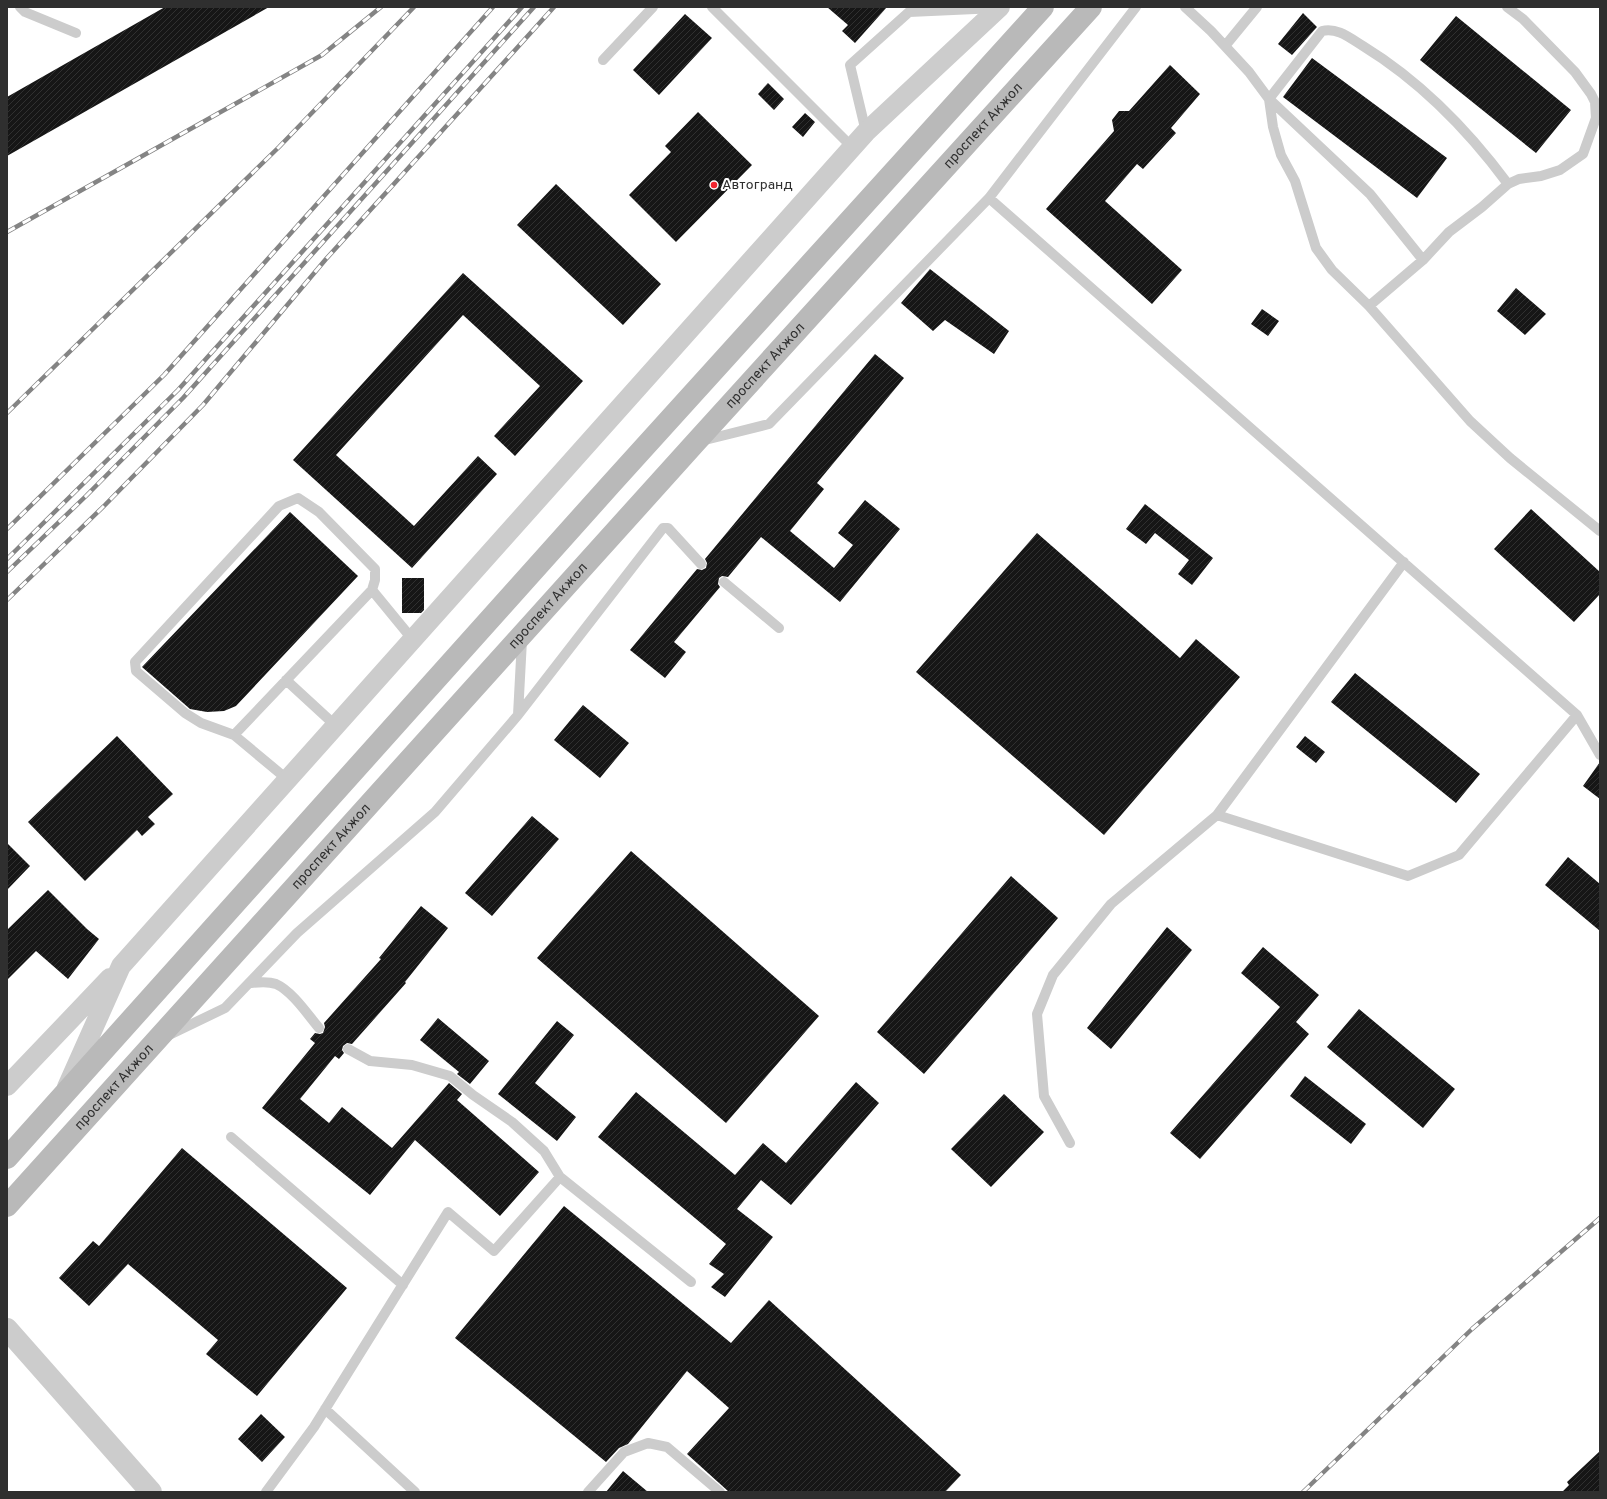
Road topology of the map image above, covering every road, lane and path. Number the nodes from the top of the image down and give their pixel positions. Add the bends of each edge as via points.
1 (20, 7) edge
2 (653, 7) edge
3 (712, 7) edge
4 (999, 7) edge
5 (1043, 7) edge
6 (1091, 7) edge
7 (1136, 7) edge
8 (1185, 7) edge
9 (1257, 7) edge
10 (1507, 7) edge
11 (76, 33) dead end
12 (1225, 46) junction
13 (603, 60) dead end
14 (1268, 99) junction
15 (866, 132) junction
16 (852, 148) junction
17 (1508, 184) junction
18 (989, 198) junction
19 (1423, 260) junction
20 (1370, 306) junction
21 (695, 443) junction
22 (611, 484) junction
23 (638, 506) junction
24 (1600, 531) edge
25 (1404, 562) junction
26 (701, 564) dead end
27 (724, 582) dead end
28 (372, 590) junction
29 (779, 628) dead end
30 (522, 634) junction
31 (413, 640) junction
32 (286, 680) junction
33 (518, 715) junction
34 (1577, 715) junction
35 (336, 726) junction
36 (234, 735) junction
37 (1600, 755) edge
38 (288, 780) junction
39 (1217, 816) junction
40 (121, 966) junction
41 (251, 983) junction
42 (319, 1028) dead end
43 (155, 1042) junction
44 (348, 1049) dead end
45 (7, 1086) edge
46 (61, 1099) junction
47 (231, 1137) dead end
48 (1070, 1144) dead end
49 (7, 1158) edge
50 (560, 1178) junction
51 (7, 1206) edge
52 (691, 1282) dead end
53 (403, 1285) junction
54 (8, 1331) edge
55 (325, 1409) junction
56 (151, 1492) edge
57 (266, 1492) edge
58 (415, 1492) edge
59 (588, 1492) edge
60 (720, 1492) edge

1 - 11 lane via 25,12
2 - 13 lane
3 - 16 lane
4 - 15 street
4 - 15 lane via 909,12 850,65
5 - 22 main road
6 - 21 main road, проспект Акжол
7 - 18 lane
8 - 12 lane
9 - 12 lane
10 - 17 lane via 1523,19 1575,72 1595,102 1596,118 1583,154 1560,170
12 - 14 lane via 1249,72
14 - 17 lane via 1322,31 1329,29 1342,33 1400,70 1427,93 1487,155
14 - 19 lane via 1370,194
14 - 20 lane via 1281,155 1295,181 1316,248 1332,270
15 - 16 street
16 - 31 street
17 - 19 lane via 1449,232
18 - 21 lane via 769,424
18 - 25 lane
19 - 20 lane
20 - 24 lane via 1470,421 1510,458
21 - 23 main road, проспект Акжол
22 - 23 main road
22 - 46 main road
23 - 30 main road, проспект Акжол
25 - 34 lane
25 - 39 lane
26 - 33 lane via 668,528 662,528
27 - 29 lane
28 - 31 lane
28 - 32 lane
28 - 36 lane via 375,569 319,512 298,498 279,506 135,662 136,671 184,713
30 - 33 lane
30 - 43 main road, проспект Акжол
31 - 35 street
32 - 35 lane
32 - 36 lane
33 - 41 lane via 435,812 297,933
34 - 37 lane
34 - 39 lane via 1459,855 1408,876
35 - 38 street
36 - 38 lane
38 - 40 street
39 - 48 lane via 1111,904 1053,976 1037,1014 1044,1096
40 - 45 street
40 - 46 street
41 - 42 lane via 276,984 295,999
41 - 43 lane via 225,1008
43 - 51 main road, проспект Акжол
44 - 50 lane via 370,1061 412,1064 450,1076 512,1122 544,1151
46 - 49 main road
47 - 53 lane
50 - 52 lane
50 - 53 lane via 494,1251 448,1212
53 - 55 lane
54 - 56 street
55 - 57 lane
55 - 58 lane
59 - 60 lane via 624,1452 648,1443 667,1447

